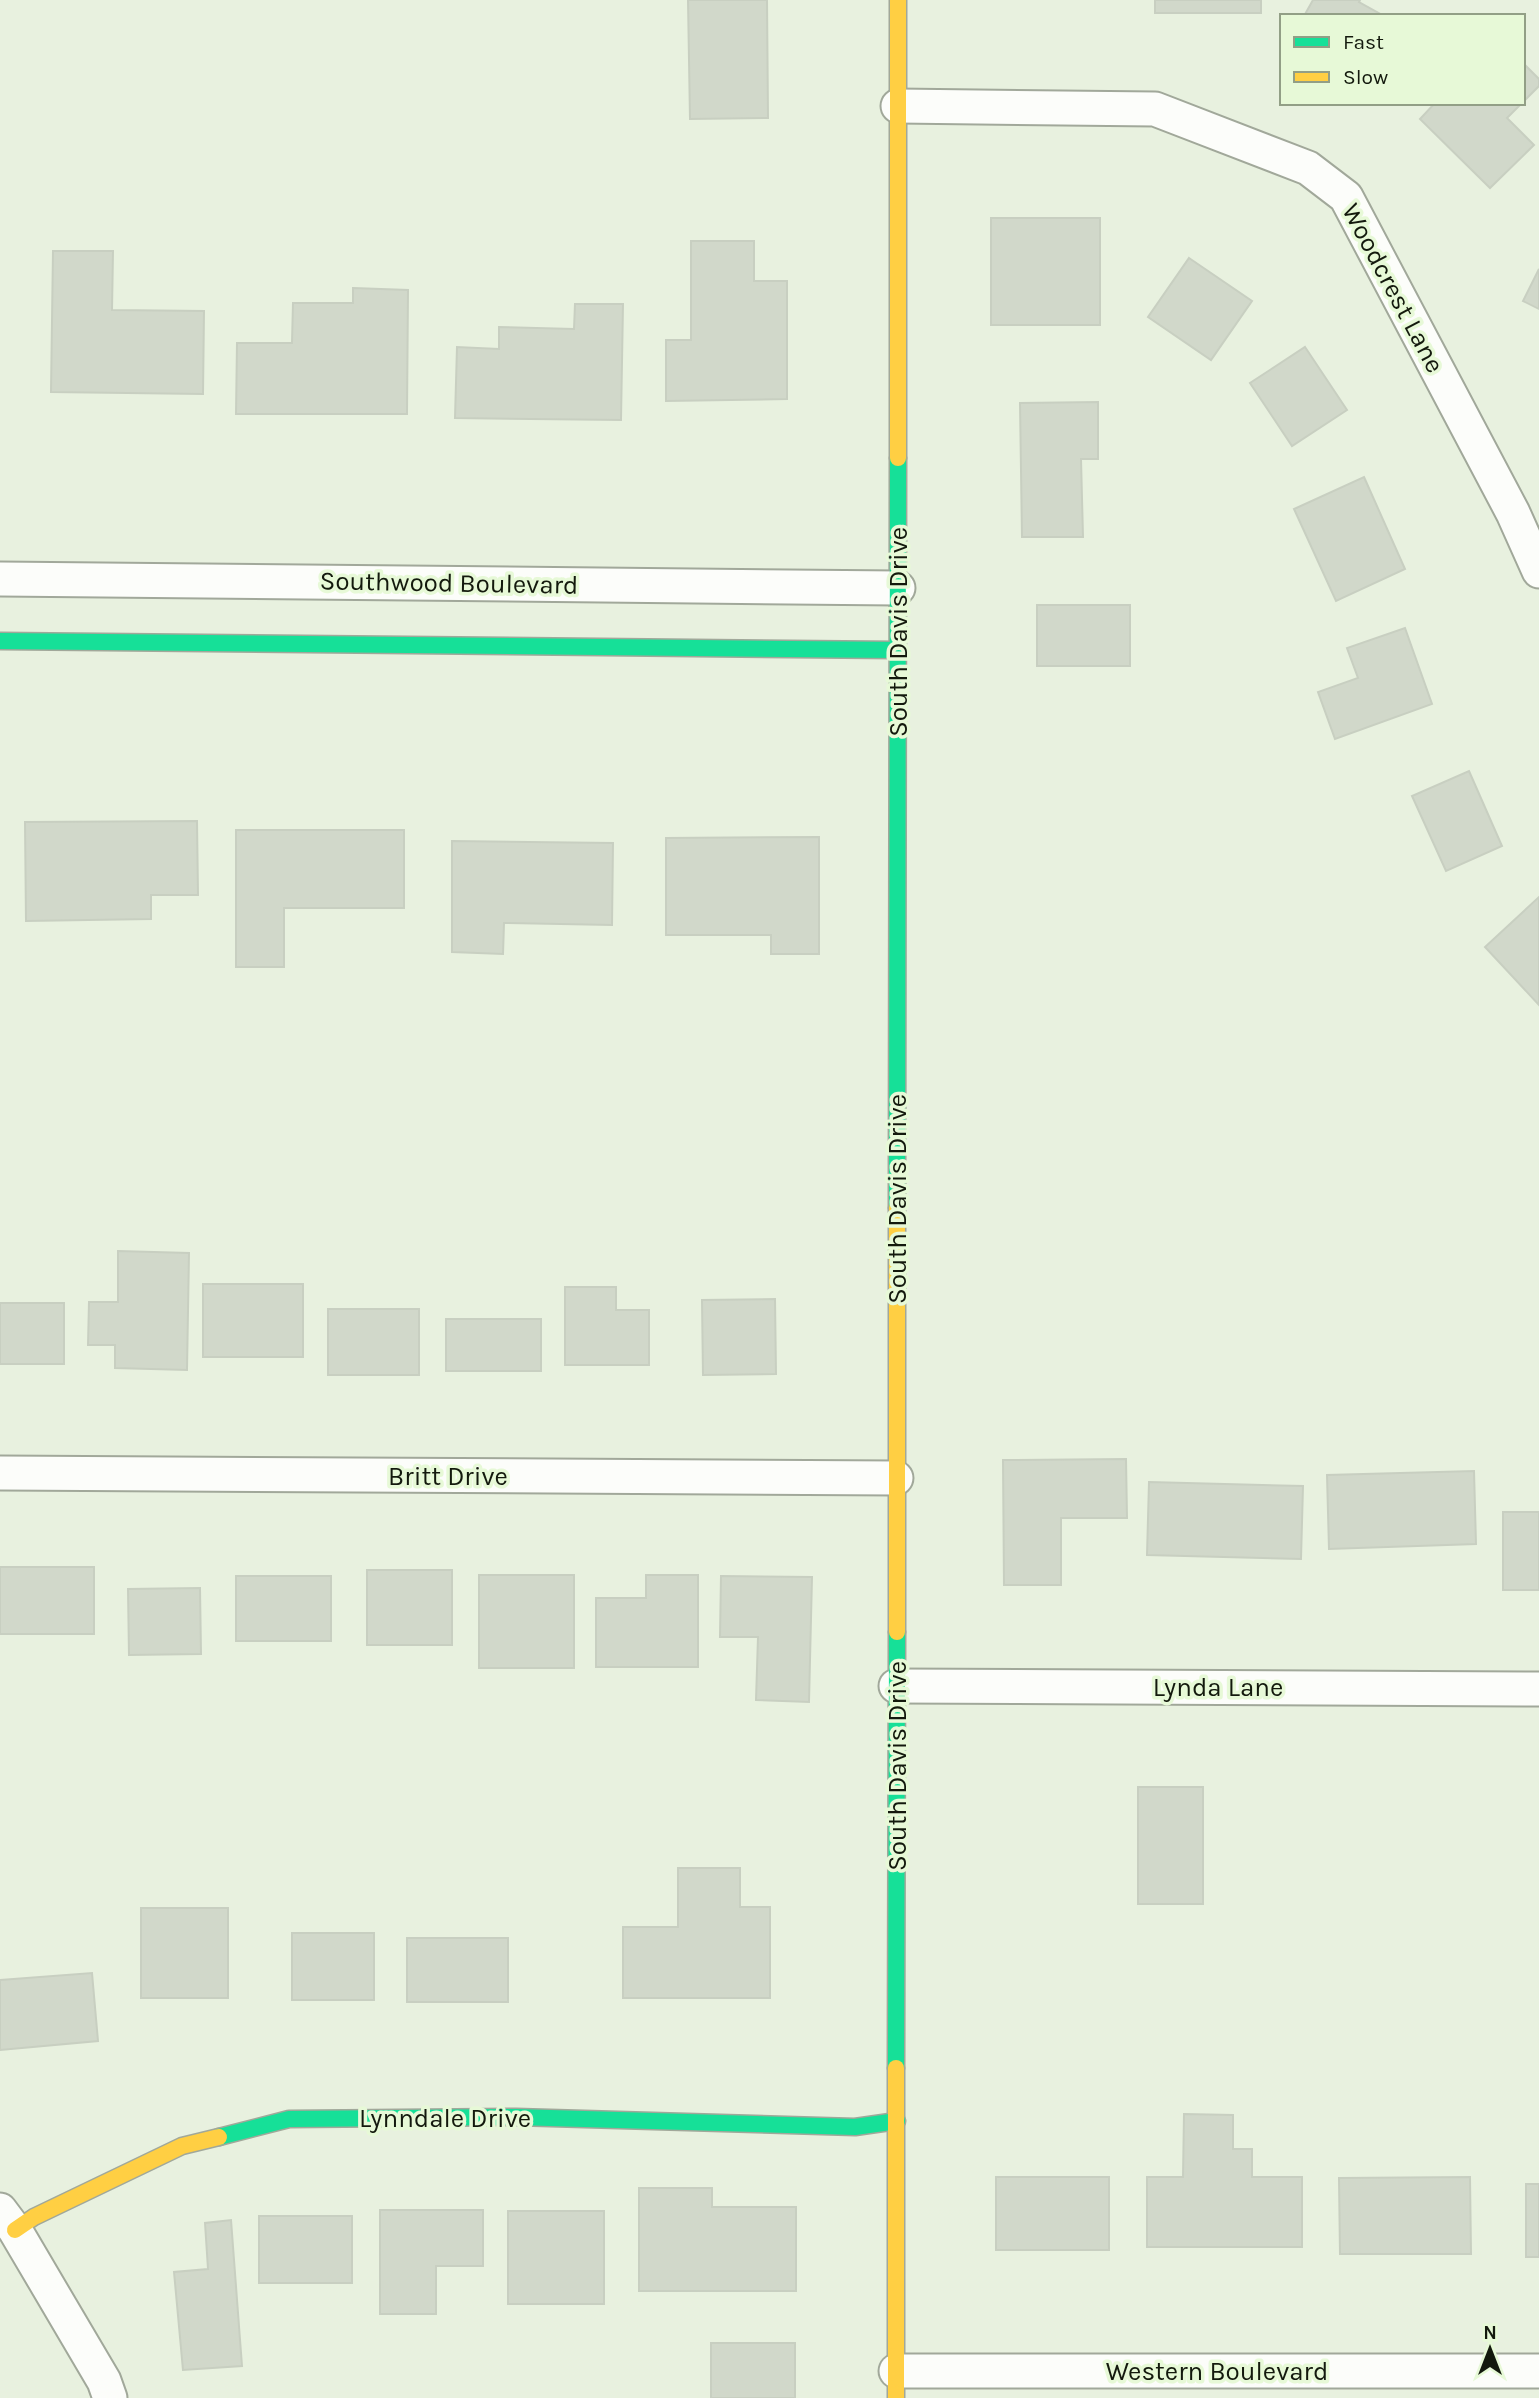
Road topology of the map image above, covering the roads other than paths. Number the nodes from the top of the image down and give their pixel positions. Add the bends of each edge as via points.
1 (898, 0) edge
2 (898, 106) junction
3 (1526, 506) edge
4 (1539, 571) edge
5 (0, 579) edge
6 (898, 588) junction
7 (0, 641) edge
8 (898, 650) junction
9 (0, 1474) edge
10 (897, 1478) junction
11 (897, 1686) junction
12 (1539, 1689) edge
13 (897, 2121) junction
14 (8, 2220) edge
15 (1539, 2371) edge
16 (896, 2384) edge
17 (110, 2398) edge

1 - 2 street, South Davis Drive
2 - 3 street, Woodcrest Lane via 1155,108 1308,168 1346,197
2 - 6 street, South Davis Drive
3 - 4 street, Woodcrest Lane
5 - 6 street, Southwood Boulevard
6 - 8 street, South Davis Drive
7 - 8 street
8 - 10 street, South Davis Drive
9 - 10 street, Britt Drive
10 - 11 street, South Davis Drive
11 - 12 street, Lynda Lane
11 - 13 street, South Davis Drive
13 - 14 street, Lynndale Drive via 855,2127 516,2117 289,2119 182,2146 34,2217
13 - 16 street, South Davis Drive
14 - 17 street
15 - 16 street, Western Boulevard

